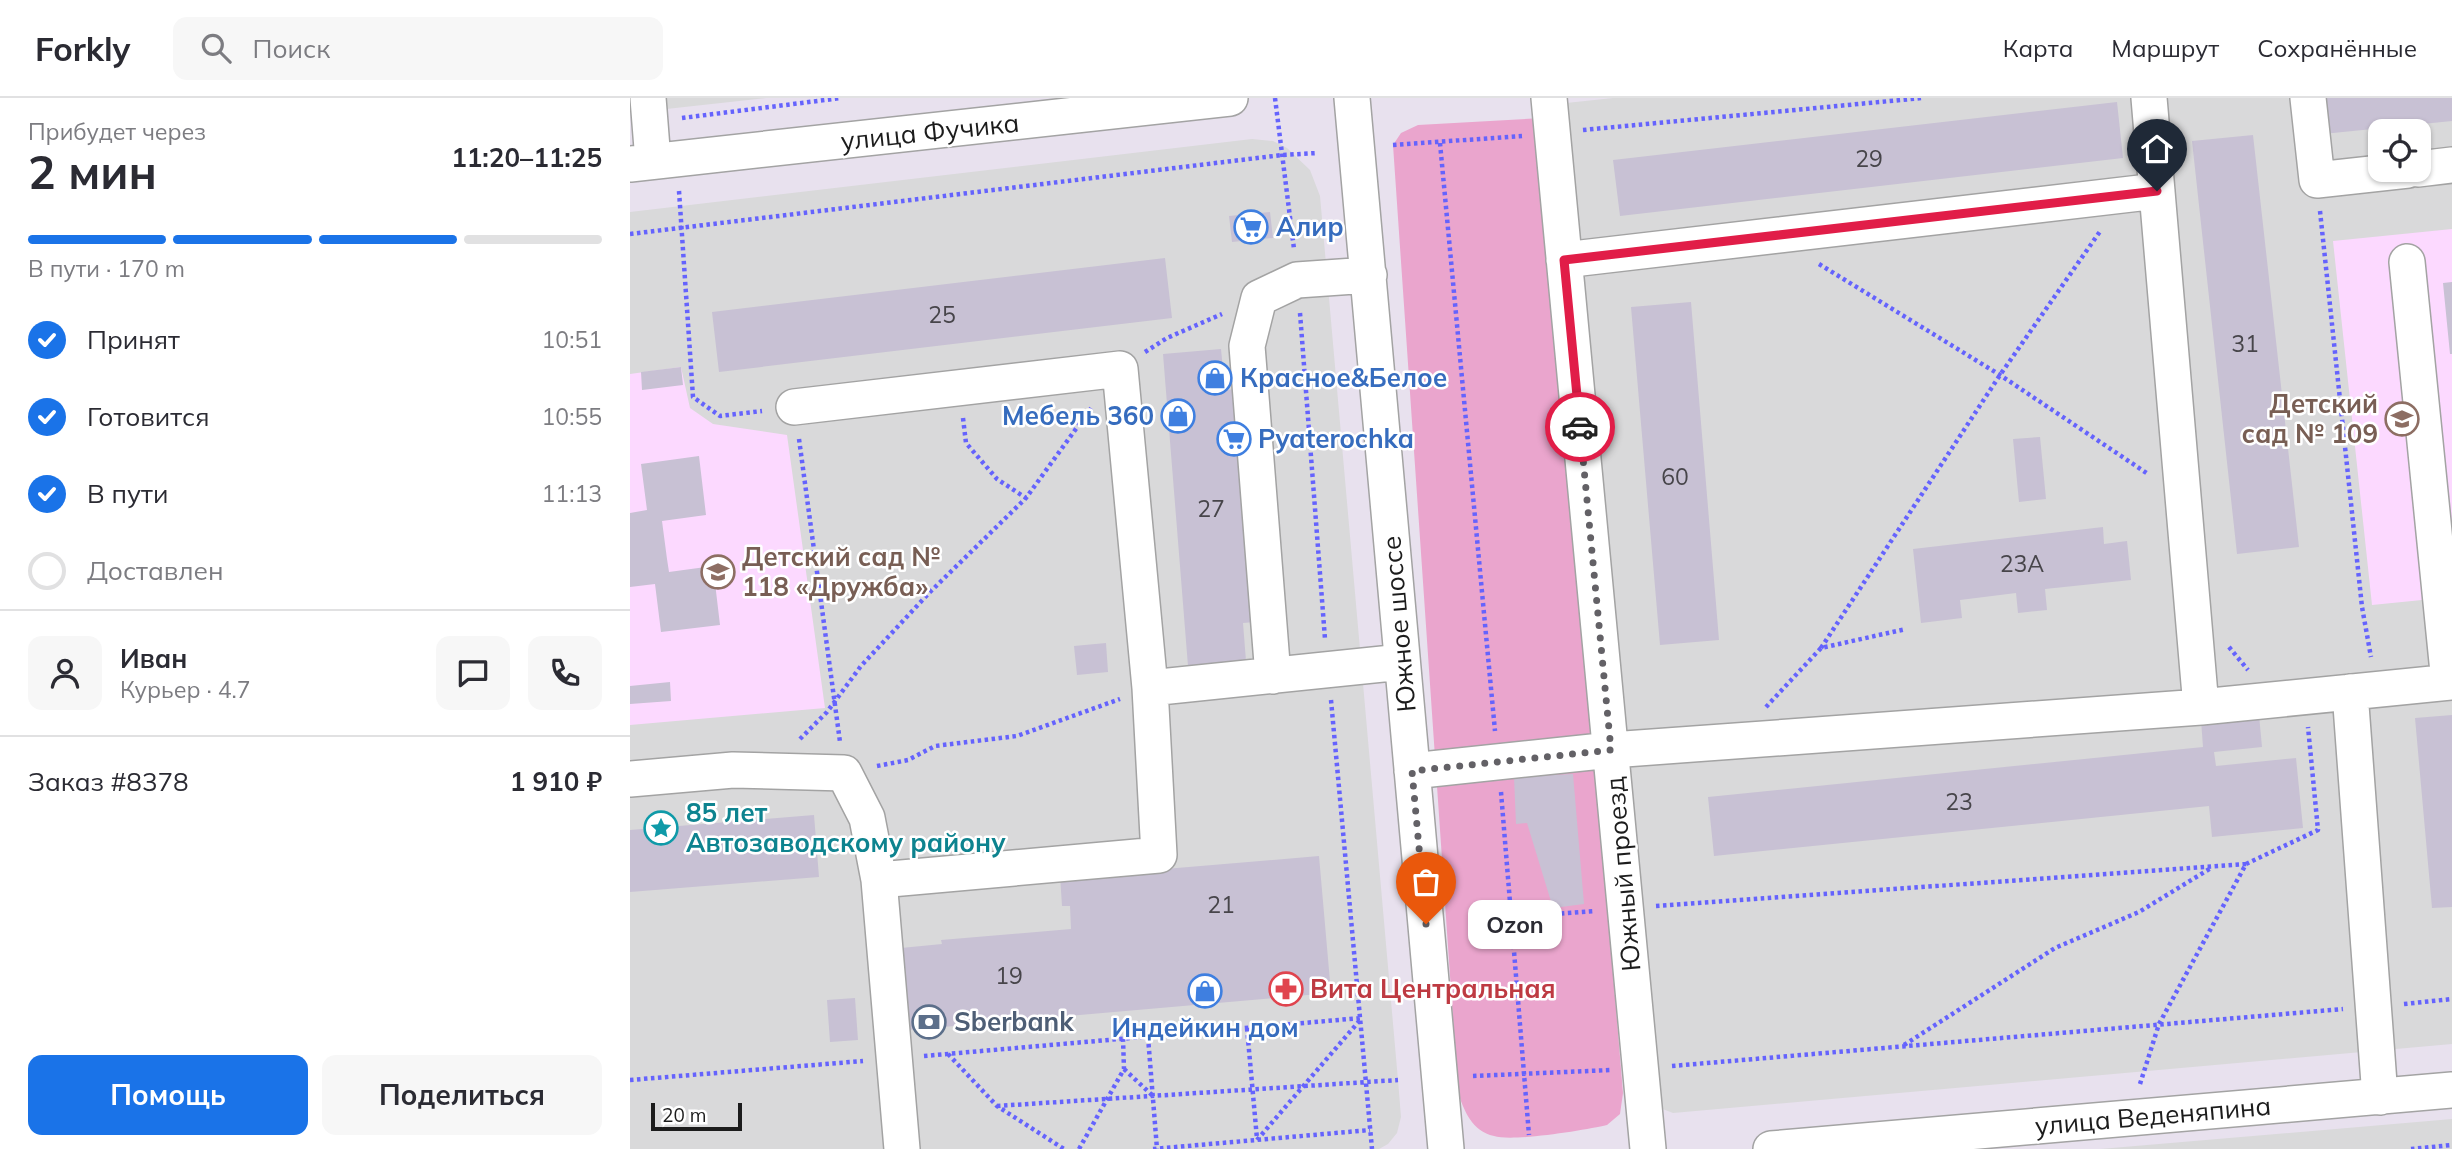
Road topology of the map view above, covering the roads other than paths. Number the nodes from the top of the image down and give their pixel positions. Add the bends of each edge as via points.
1 (1221, 98) edge
2 (1230, 98) edge
3 (1352, 98) edge
4 (1549, 98) edge
5 (2149, 98) edge
6 (2308, 98) edge
7 (648, 99) edge
8 (654, 161) edge
9 (2452, 165) edge
10 (2431, 167) edge
11 (2368, 174) edge
12 (2142, 192) junction
13 (1564, 260) junction
14 (2407, 261) dead end
15 (1369, 275) junction
16 (794, 407) road end
17 (1402, 662) junction
18 (1273, 676) junction
19 (2451, 682) edge
20 (1150, 688) junction
21 (2363, 691) junction
22 (2201, 707) junction
23 (1611, 750) junction
24 (1412, 771) junction
25 (630, 779) edge
26 (879, 880) junction
27 (2452, 1090) edge
28 (2380, 1097) junction
29 (902, 1149) edge
30 (1446, 1149) edge
31 (1648, 1149) edge
32 (1771, 1149) edge

1 - 2 street, улица Фучика
1 - 8 street, улица Фучика
3 - 15 street, Южное шоссе
4 - 13 street, Южный проезд
5 - 12 street
6 - 11 street via 2317,180
7 - 8 street
9 - 10 street
12 - 13 street
12 - 22 street via 2183,498
13 - 23 street, Южный проезд
14 - 19 street
15 - 17 street, Южное шоссе
15 - 18 street via 1297,280 1259,298 1247,346
16 - 20 street via 1120,369
17 - 18 street
17 - 24 street, Южное шоссе
18 - 20 street
19 - 21 street
20 - 26 street via 1159,855
21 - 22 street
21 - 28 street
22 - 23 street
23 - 24 street
23 - 31 street, Южный проезд
24 - 30 street, Южное шоссе
25 - 26 street via 733,770 844,773 867,818
26 - 29 street
27 - 28 street, улица Веденяпина
28 - 32 street, улица Веденяпина

